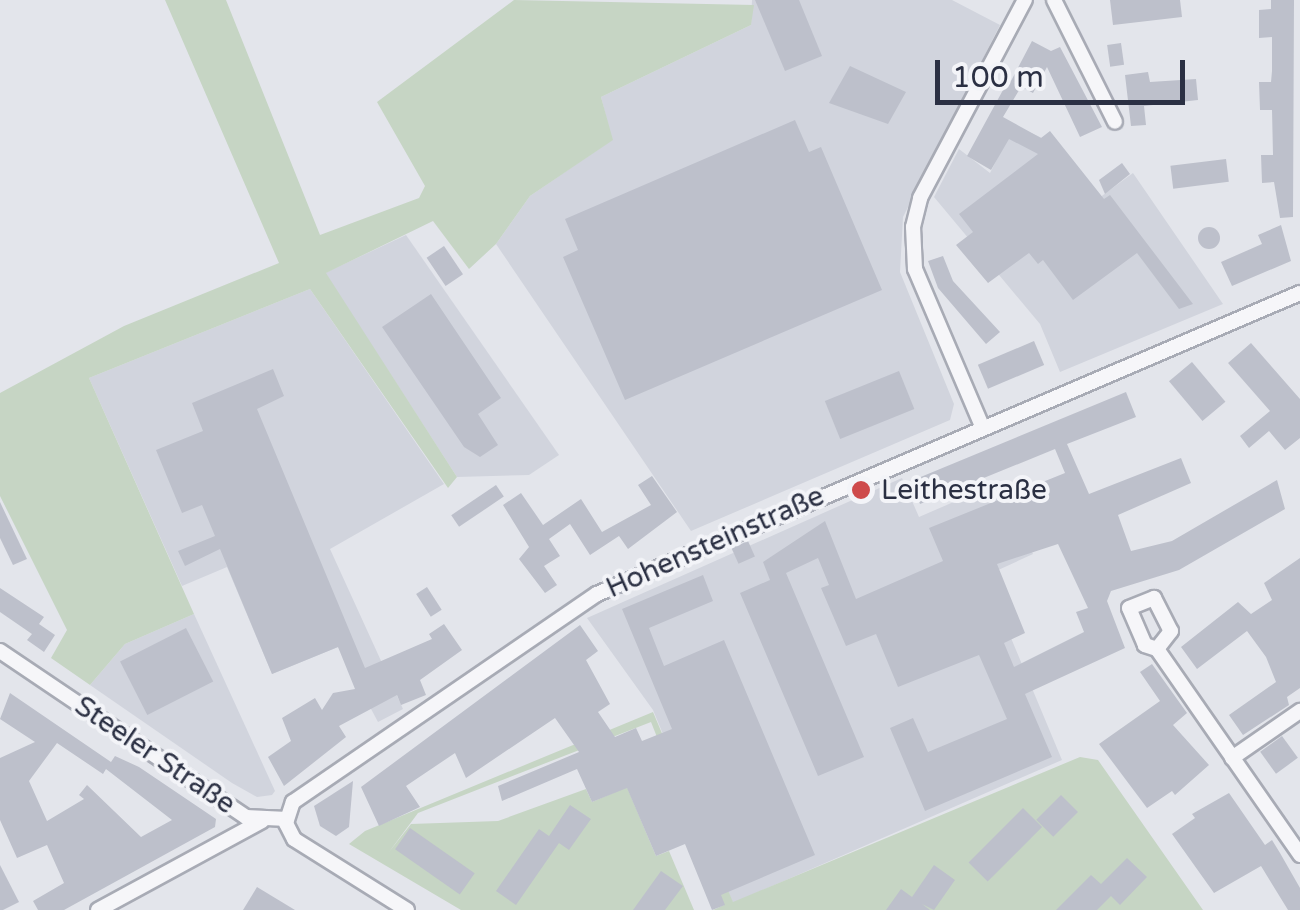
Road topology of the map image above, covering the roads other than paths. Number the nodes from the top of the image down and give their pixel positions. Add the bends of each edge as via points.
1 (1025, 0) edge
2 (1054, 0) edge
3 (1115, 122) dead end
4 (1300, 293) edge
5 (982, 426) junction
6 (1157, 650) dead end
7 (0, 651) edge
8 (1300, 711) edge
9 (1232, 758) junction
10 (286, 819) junction
11 (262, 821) junction
12 (1300, 855) edge
13 (98, 910) edge
14 (407, 910) edge

1 - 5 street via 920,198 913,228 915,270
2 - 3 street
4 - 5 street, Hohensteinstraße
5 - 10 street, Hohensteinstraße via 597,594 301,795
6 - 9 street
7 - 11 street, Steeler Straße via 246,817
8 - 9 street
9 - 12 street
10 - 11 street, Steeler Straße
10 - 14 street via 294,840
11 - 13 street

